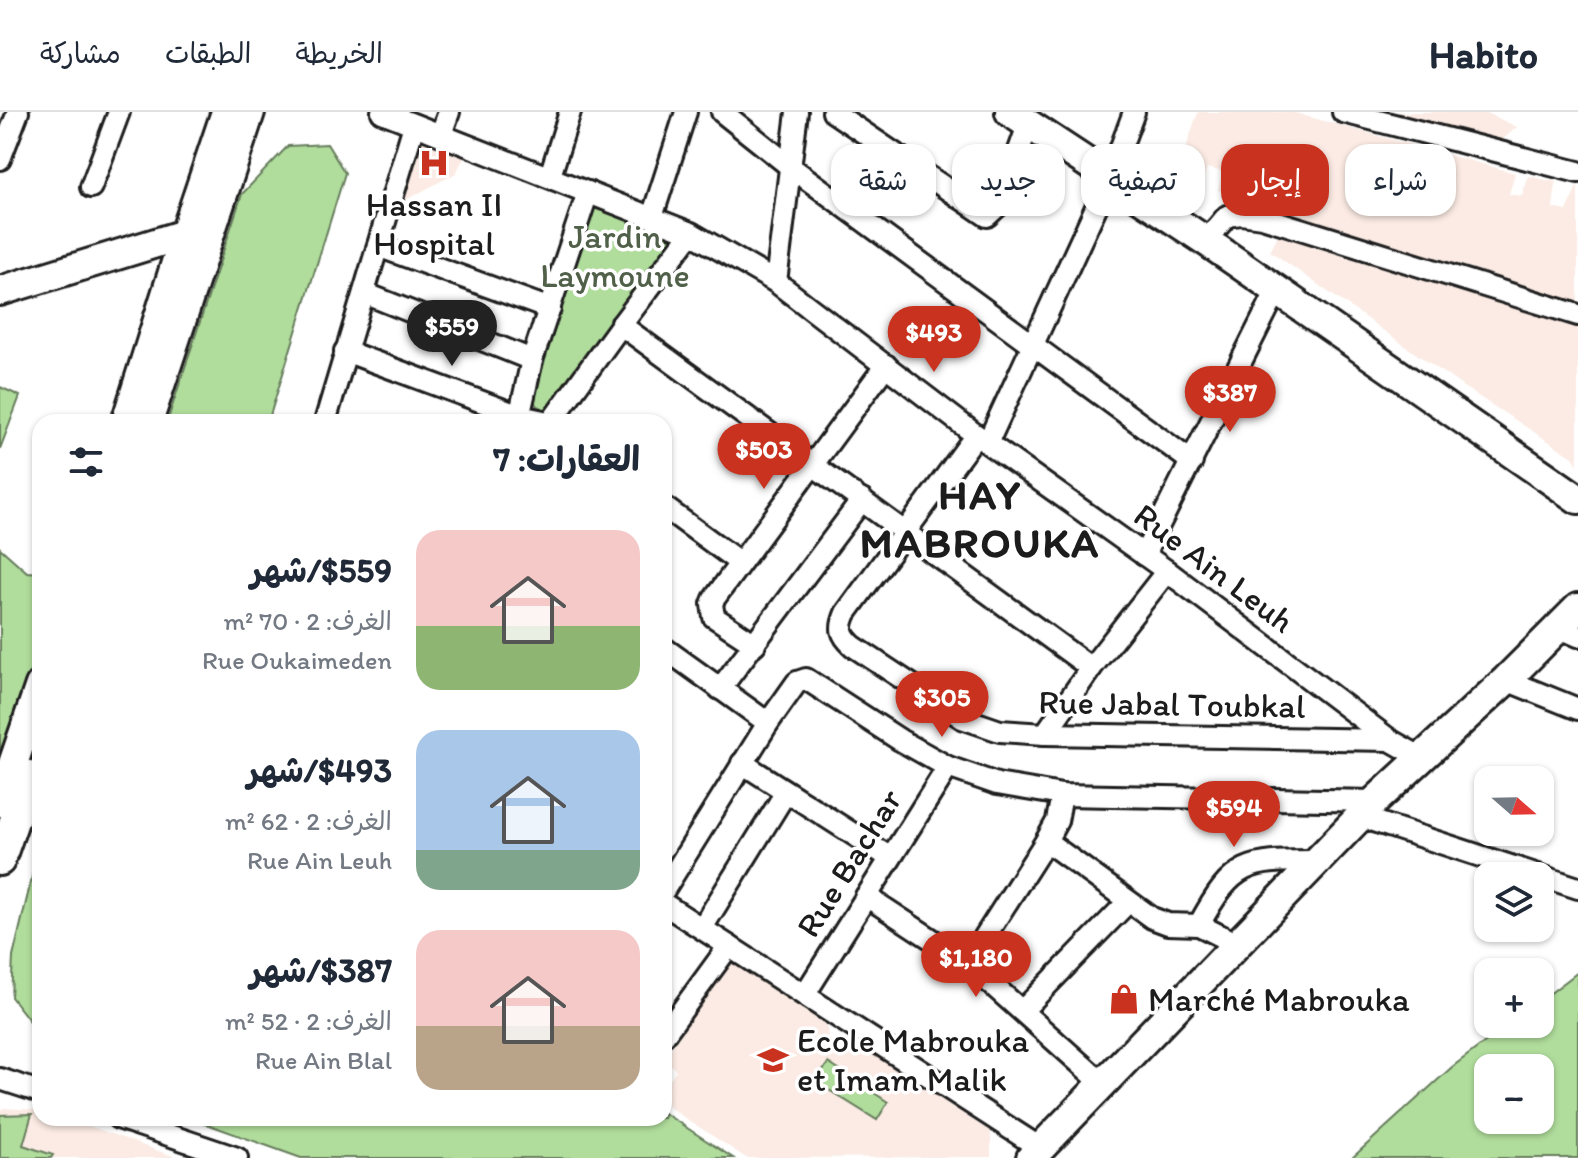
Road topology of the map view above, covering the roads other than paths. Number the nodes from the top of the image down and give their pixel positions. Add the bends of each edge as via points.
1 (119, 112) edge
2 (382, 112) edge
3 (449, 112) edge
4 (570, 112) edge
5 (686, 112) edge
6 (722, 112) edge
7 (797, 112) edge
8 (1134, 112) edge
9 (1343, 112) edge
10 (228, 113) edge
11 (838, 113) edge
12 (12, 115) edge
13 (1019, 118) edge
14 (414, 125) junction
15 (441, 134) junction
16 (1122, 144) edge
17 (1081, 158) edge
18 (0, 159) edge
19 (792, 168) junction
20 (1578, 172) edge
21 (550, 176) junction
22 (91, 187) dead end
23 (588, 192) junction
24 (1092, 216) edge
25 (1168, 216) edge
26 (652, 217) junction
27 (198, 230) junction
28 (691, 233) junction
29 (1206, 241) junction
30 (378, 246) junction
31 (776, 282) junction
32 (0, 291) edge
33 (1276, 292) junction
34 (364, 293) junction
35 (550, 309) junction
36 (1578, 315) edge
37 (621, 325) junction
38 (1031, 344) junction
39 (345, 351) junction
40 (532, 360) junction
41 (886, 365) junction
42 (129, 414) edge
43 (150, 414) edge
44 (327, 414) edge
45 (506, 414) edge
46 (520, 414) edge
47 (556, 414) edge
48 (982, 438) junction
49 (1192, 462) junction
50 (812, 463) junction
51 (1578, 499) edge
52 (862, 500) junction
53 (672, 513) edge
54 (905, 531) junction
55 (1144, 555) junction
56 (739, 562) junction
57 (1167, 571) junction
58 (1571, 624) edge
59 (755, 644) junction
60 (672, 654) edge
61 (1091, 668) junction
62 (1506, 680) junction
63 (720, 689) junction
64 (32, 708) edge
65 (1578, 709) edge
66 (768, 723) junction
67 (1045, 734) junction
68 (1390, 740) junction
69 (1422, 758) junction
70 (742, 763) junction
71 (32, 767) edge
72 (948, 767) junction
73 (786, 792) junction
74 (1062, 795) junction
75 (0, 802) edge
76 (1368, 809) junction
77 (1046, 841) junction
78 (889, 857) junction
79 (0, 861) edge
80 (1319, 861) junction
81 (672, 877) edge
82 (1578, 888) edge
83 (866, 896) junction
84 (1128, 902) junction
85 (672, 909) edge
86 (1199, 925) junction
87 (702, 928) junction
88 (1237, 944) junction
89 (729, 946) junction
90 (968, 963) junction
91 (805, 994) junction
92 (1022, 1011) junction
93 (672, 1026) edge
94 (0, 1079) edge
95 (1102, 1083) junction
96 (32, 1089) edge
97 (142, 1126) edge
98 (1035, 1153) edge
99 (237, 1158) edge

1 - 22 street
2 - 14 street, Rue Ain Leuh
3 - 15 street
4 - 21 street
5 - 26 street
6 - 19 street
7 - 19 street
8 - 16 street, Rue Jabal Toubkal
9 - 20 street
10 - 27 street
11 - 13 street via 986,216 998,208 1005,193
12 - 18 street
13 - 17 street
14 - 15 street, Rue Ain Leuh
14 - 30 street
15 - 21 street, Rue Ain Leuh
19 - 31 street
19 - 38 street
21 - 23 street, Rue Ain Leuh
23 - 26 street, Rue Ain Leuh
23 - 35 street
24 - 38 street, Rue Jabal Toubkal
25 - 29 street
26 - 28 street, Rue Ain Leuh
27 - 32 street
27 - 42 street
27 - 43 street
28 - 31 street, Rue Ain Leuh
28 - 37 street
29 - 33 street
29 - 36 street via 1227,216 1262,217
30 - 34 street
30 - 35 street
31 - 41 street, Rue Ain Leuh
33 - 49 street
33 - 51 street
34 - 39 street
34 - 40 street
35 - 40 street
37 - 47 street
37 - 50 street
38 - 48 street, Rue Jabal Toubkal
38 - 49 street
39 - 44 street
39 - 45 street
40 - 46 street
41 - 48 street, Rue Ain Leuh
41 - 50 street
48 - 54 street, Rue Jabal Toubkal
48 - 55 street, Rue Ain Leuh
49 - 55 street
50 - 52 street
50 - 56 street
52 - 54 street
52 - 59 street
53 - 56 street
54 - 61 street
54 - 67 street, Rue Jabal Toubkal via 846,613 842,636 962,718 1000,731
55 - 57 street, Rue Ain Leuh
56 - 59 street via 712,604 714,617
57 - 61 street
57 - 68 street, Rue Ain Leuh
58 - 62 street
59 - 63 street
60 - 63 street
61 - 67 street
62 - 65 street
62 - 69 street
63 - 66 street
64 - 75 street
66 - 70 street
66 - 72 street via 797,682 806,679
67 - 68 street, Rue Jabal Toubkal
68 - 69 street, Rue Ain Leuh
69 - 76 street
70 - 73 street
70 - 81 street
71 - 79 street
72 - 74 street via 997,784
72 - 78 street, Rue Bachar
73 - 78 street
73 - 87 street
74 - 76 street
74 - 77 street
76 - 80 street
76 - 82 street
77 - 84 street
77 - 90 street
78 - 83 street, Rue Bachar
80 - 86 street via 1257,863 1234,874
80 - 88 street
83 - 90 street
83 - 91 street, Rue Bachar
84 - 86 street via 1168,924
84 - 92 street
85 - 87 street
86 - 88 street
87 - 89 street
88 - 95 street
89 - 91 street
89 - 93 street
90 - 92 street
91 - 98 street
92 - 95 street
94 - 96 street
95 - 98 street
97 - 99 street

